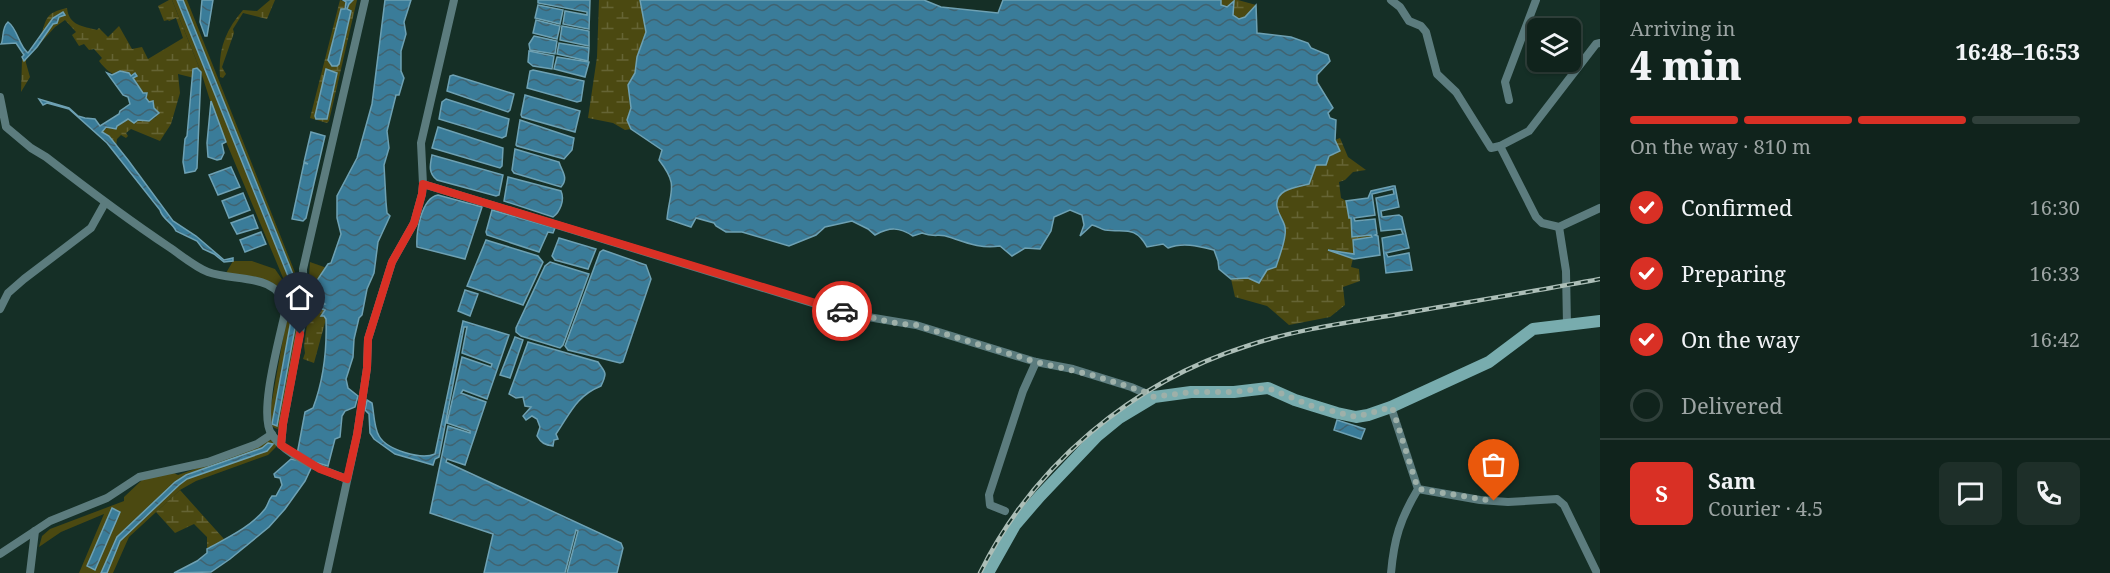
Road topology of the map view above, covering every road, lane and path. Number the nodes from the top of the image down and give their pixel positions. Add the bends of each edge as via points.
1 (365, 0) edge
2 (454, 0) edge
3 (1391, 0) edge
4 (1536, 0) edge
5 (1600, 44) edge
6 (0, 97) edge
7 (1509, 100) dead end
8 (3, 127) edge
9 (1500, 146) junction
10 (423, 184) junction
11 (105, 203) junction
12 (1600, 208) edge
13 (1559, 226) junction
14 (0, 309) edge
15 (1600, 321) edge
16 (1567, 325) junction
17 (1036, 362) junction
18 (1154, 397) junction
19 (1392, 407) junction
20 (272, 434) junction
21 (281, 445) junction
22 (347, 479) junction
23 (1418, 489) junction
24 (1005, 511) dead end
25 (35, 531) junction
26 (0, 554) edge
27 (30, 573) edge
28 (327, 573) edge
29 (988, 573) edge
30 (1391, 573) edge
31 (1597, 573) edge

1 - 21 street via 303,268 304,311
2 - 10 street via 421,143
3 - 9 street via 1409,21 1426,32 1437,74 1456,92 1491,148
4 - 7 street via 1505,82
5 - 9 street via 1596,44 1529,131
6 - 8 street
8 - 11 street
9 - 13 street via 1536,217
10 - 17 street via 822,306 916,325
10 - 22 street via 414,223 392,262 368,339 357,435
11 - 14 street via 91,228 8,293
11 - 20 street via 208,272 254,280 274,287 284,298 286,308 267,403 266,420
12 - 13 street
13 - 16 street via 1566,271
15 - 16 street
16 - 19 street via 1533,329 1490,362
17 - 18 street via 1072,369
17 - 24 street via 988,495 990,505
18 - 19 street via 1268,388 1312,406 1356,417
18 - 29 street via 1097,436 1040,496 1015,525
19 - 23 street
20 - 21 street
20 - 25 street via 257,444 208,462 139,477 107,498
21 - 22 street via 309,463
22 - 28 street
23 - 30 street via 1394,543
23 - 31 street via 1480,500 1557,499 1564,505
25 - 26 street
25 - 27 street

